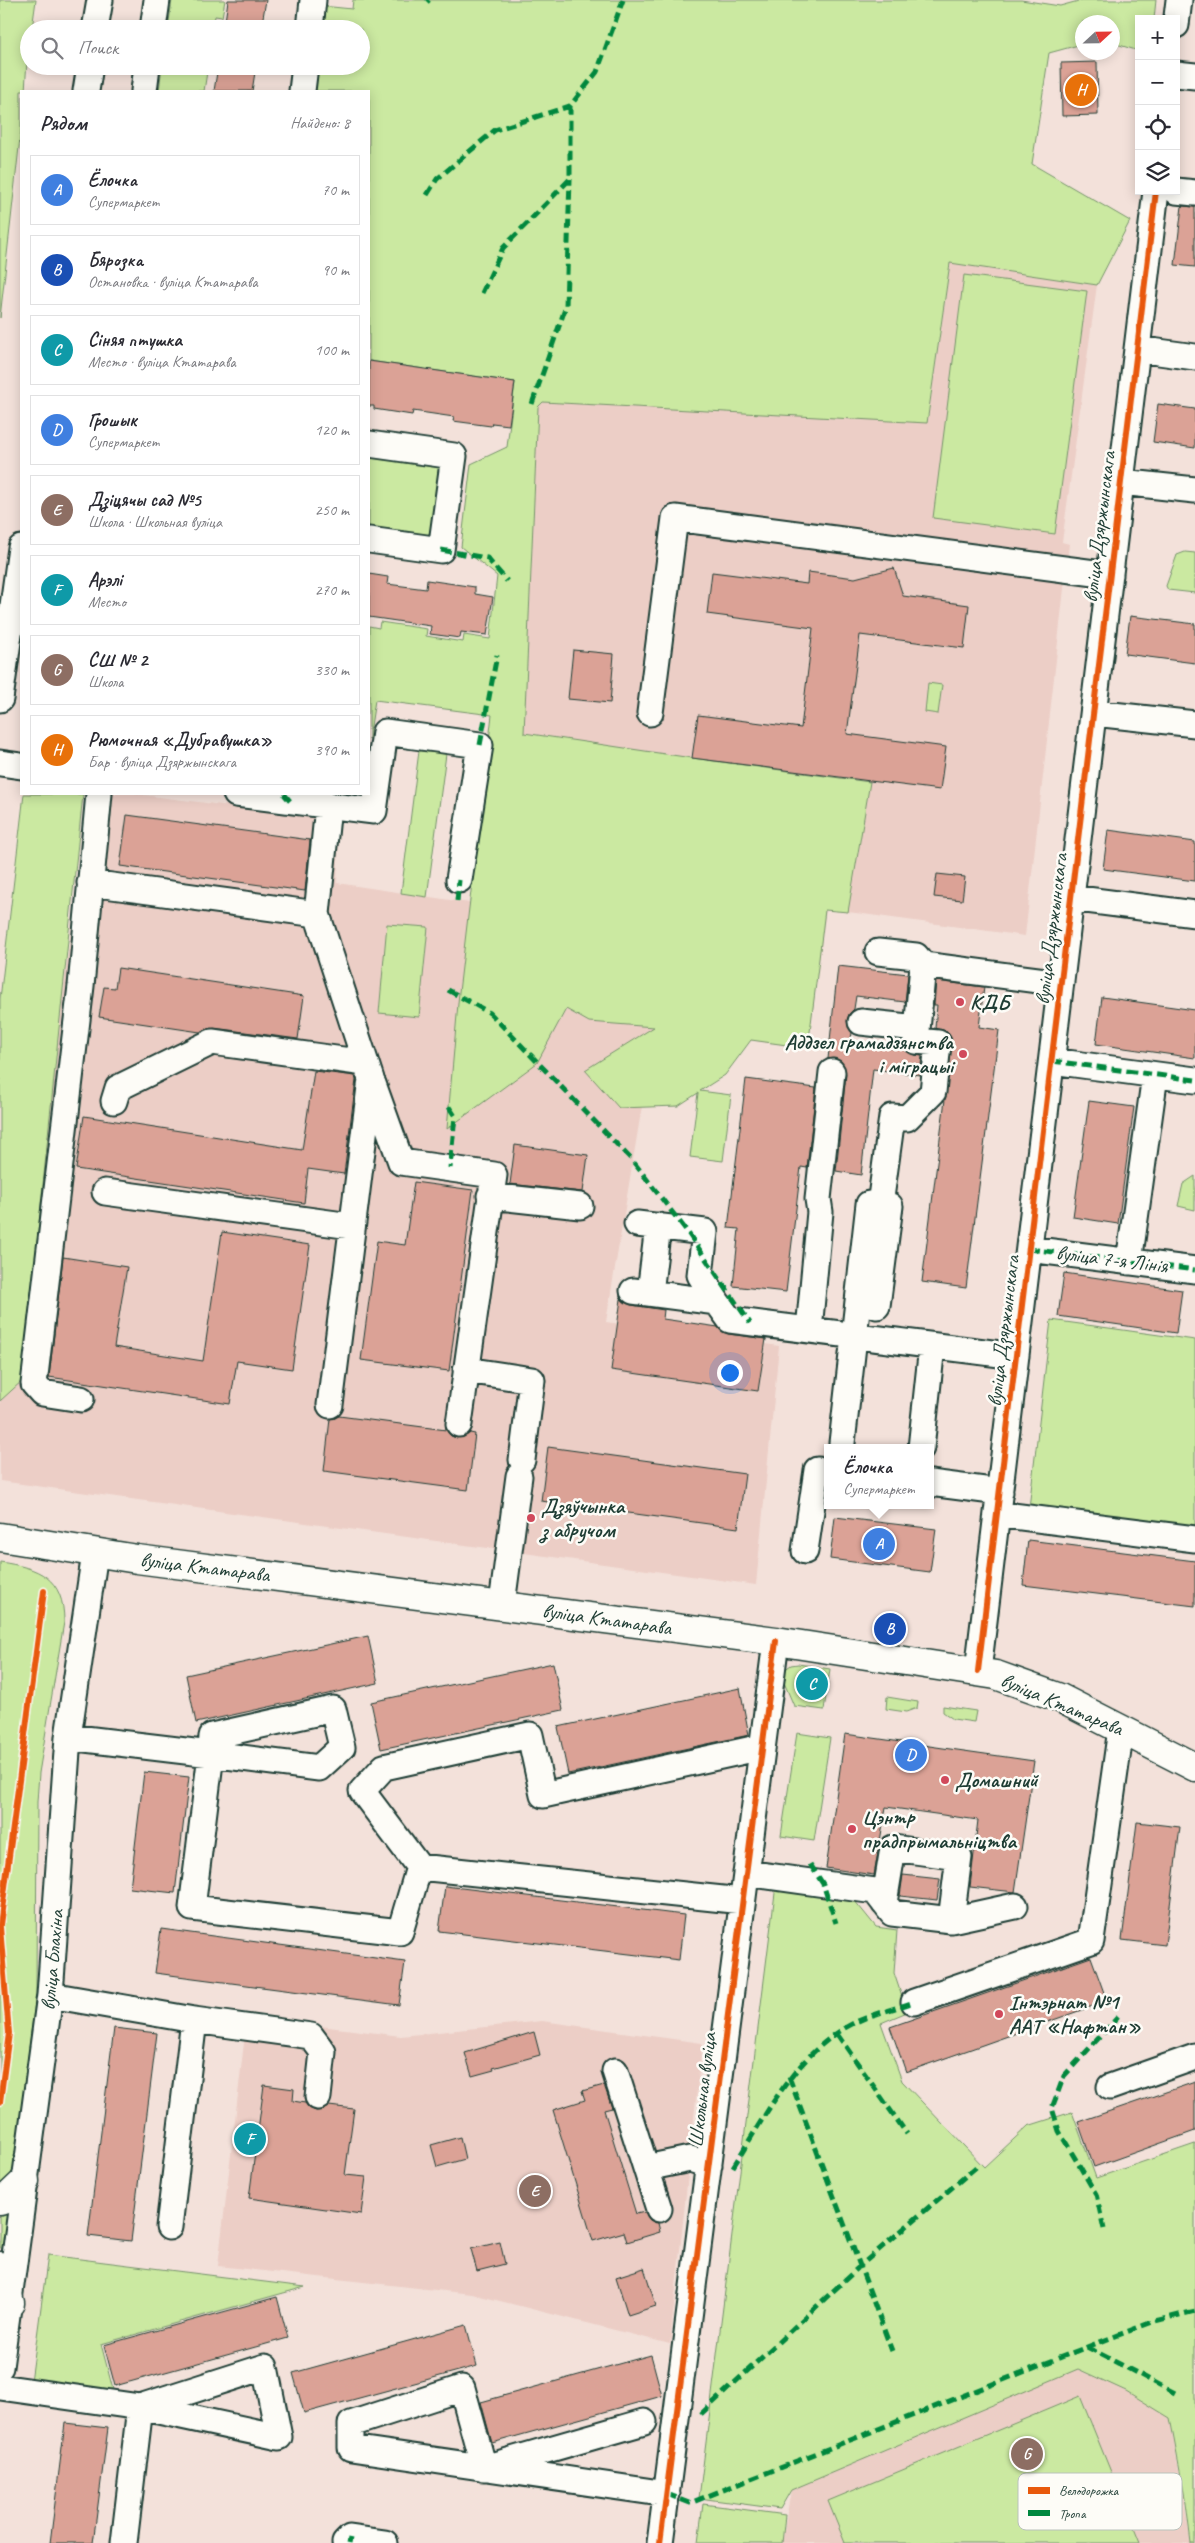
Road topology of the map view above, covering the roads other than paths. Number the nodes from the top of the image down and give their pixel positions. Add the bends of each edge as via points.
1 (100, 0) edge
2 (157, 0) edge
3 (313, 0) edge
4 (1179, 0) edge
5 (1177, 15) edge
6 (97, 20) edge
7 (154, 20) edge
8 (311, 20) edge
9 (1180, 74) edge
10 (89, 75) edge
11 (146, 75) edge
12 (304, 75) edge
13 (1195, 76) edge
14 (86, 90) edge
15 (144, 90) edge
16 (302, 90) edge
17 (1180, 191) edge
18 (1195, 193) edge
19 (1156, 195) edge
20 (1137, 350) junction
21 (1195, 357) edge
22 (370, 444) edge
23 (1121, 482) junction
24 (1195, 490) edge
25 (370, 540) edge
26 (20, 555) edge
27 (1110, 575) junction
28 (0, 699) edge
29 (650, 713) dead end
30 (1094, 713) junction
31 (1195, 724) edge
32 (0, 763) edge
33 (20, 766) edge
34 (98, 795) edge
35 (244, 795) edge
36 (328, 806) junction
37 (459, 880) dead end
38 (90, 883) junction
39 (1071, 898) junction
40 (317, 914) junction
41 (1195, 914) edge
42 (878, 952) dead end
43 (923, 965) junction
44 (1061, 983) junction
45 (861, 1022) dead end
46 (917, 1028) junction
47 (1052, 1062) junction
48 (368, 1071) junction
49 (832, 1072) dead end
50 (1156, 1075) junction
51 (1195, 1080) edge
52 (114, 1101) dead end
53 (105, 1192) dead end
54 (490, 1196) junction
55 (880, 1205) junction
56 (580, 1206) dead end
57 (351, 1226) junction
58 (1029, 1249) junction
59 (1130, 1262) junction
60 (1195, 1270) edge
61 (718, 1302) junction
62 (877, 1306) dead end
63 (809, 1330) junction
64 (853, 1336) junction
65 (932, 1346) junction
66 (1016, 1356) junction
67 (466, 1370) junction
68 (81, 1399) dead end
69 (330, 1405) dead end
70 (458, 1424) dead end
71 (842, 1443) dead end
72 (921, 1444) edge
73 (824, 1471) edge
74 (934, 1484) edge
75 (999, 1503) junction
76 (0, 1537) edge
77 (1195, 1538) edge
78 (805, 1551) dead end
79 (95, 1553) junction
80 (502, 1604) junction
81 (776, 1641) junction
82 (978, 1671) junction
83 (1121, 1729) junction
84 (68, 1737) junction
85 (762, 1747) junction
86 (211, 1754) junction
87 (1195, 1767) edge
88 (419, 1867) junction
89 (746, 1873) junction
90 (742, 1901) junction
91 (884, 1902) junction
92 (1014, 1906) dead end
93 (951, 1920) junction
94 (50, 1995) junction
95 (914, 2002) dead end
96 (194, 2020) junction
97 (1195, 2057) edge
98 (615, 2071) dead end
99 (1110, 2087) dead end
100 (318, 2096) dead end
101 (709, 2165) junction
102 (646, 2168) junction
103 (25, 2181) junction
104 (0, 2201) edge
105 (659, 2209) dead end
106 (169, 2227) dead end
107 (0, 2266) edge
108 (10, 2303) junction
109 (0, 2367) edge
110 (0, 2388) edge
111 (140, 2407) junction
112 (644, 2422) dead end
113 (484, 2468) junction
114 (667, 2494) junction
115 (124, 2543) edge
116 (345, 2543) edge
117 (385, 2543) edge
118 (660, 2543) edge

1 - 6 street
2 - 7 street
3 - 8 street
4 - 5 street
9 - 13 street
10 - 14 street
11 - 15 street
12 - 16 street
17 - 18 street
19 - 20 street, вуліца Дзяржынскага
20 - 21 street
20 - 23 street, вуліца Дзяржынскага
22 - 25 street via 454,456 442,550
23 - 24 street
23 - 27 street, вуліца Дзяржынскага
26 - 28 street
27 - 29 street via 675,518
27 - 30 street, вуліца Дзяржынскага
30 - 31 street
30 - 39 street, вуліца Дзяржынскага
32 - 33 street
34 - 38 street
35 - 36 street
36 - 37 street via 374,811 385,732 480,744
36 - 40 street
38 - 40 street
38 - 68 street via 34,1384 42,1393
39 - 41 street
39 - 44 street, вуліца Дзяржынскага
40 - 48 street
42 - 43 street via 916,956
43 - 44 street
43 - 46 street
44 - 47 street, вуліца Дзяржынскага
45 - 46 street
46 - 55 street via 916,1041 938,1043 933,1092 906,1118 892,1117
47 - 50 street
47 - 58 street, вуліца Дзяржынскага
48 - 52 street via 212,1042 118,1088
48 - 54 street via 401,1162 494,1175
48 - 57 street
49 - 63 street via 818,1198 820,1212
50 - 51 street
50 - 59 street
53 - 57 street
54 - 56 street
54 - 67 street
55 - 62 street via 890,1206
55 - 64 street via 869,1204
57 - 69 street
58 - 59 street, вуліца 7-я Лінія
58 - 66 street, вуліца Дзяржынскага
59 - 60 street, вуліца 7-я Лінія
61 - 61 street via 641,1292 647,1225 705,1232 700,1275
61 - 63 street via 730,1320
63 - 64 street
64 - 65 street
64 - 71 street
65 - 66 street
65 - 72 street
66 - 75 street, вуліца Дзяржынскага
67 - 70 street
67 - 80 street via 532,1380
73 - 78 street via 817,1470
74 - 75 street
75 - 77 street
75 - 82 street, вуліца Дзяржынскага
76 - 79 main road, вуліца Ктатарава
79 - 80 main road, вуліца Ктатарава
79 - 84 street, вуліца Блахіна
80 - 81 main road, вуліца Ктатарава
81 - 82 main road, вуліца Ктатарава
81 - 85 street, Школьная вуліца
82 - 83 main road, вуліца Ктатарава via 1060,1698
83 - 87 main road, вуліца Ктатарава
83 - 95 street via 1091,1941
84 - 86 street
84 - 94 street, вуліца Блахіна
85 - 88 street via 543,1795 530,1735 384,1767 362,1791
85 - 89 street, Школьная вуліца
86 - 86 street via 319,1768 342,1747 333,1710 212,1736
86 - 88 street via 192,1908 400,1932
88 - 90 street
89 - 90 street, Школьная вуліца
89 - 91 street via 875,1891
90 - 101 street, Школьная вуліца
91 - 93 street via 892,1913
91 - 93 street via 893,1848 959,1857
92 - 93 street
94 - 96 street
94 - 103 street, вуліца Блахіна
96 - 100 street via 311,2036 323,2052
96 - 106 street
97 - 99 street
98 - 102 street
101 - 102 street via 690,2159
101 - 114 street, Школьная вуліца
102 - 105 street
103 - 104 main road
103 - 108 street, вуліца Блахіна
107 - 108 main road
108 - 109 street, вуліца Блахіна
110 - 111 street
111 - 111 street via 214,2423 279,2437 265,2366
111 - 115 street
112 - 113 street
113 - 113 street via 351,2448 351,2424 462,2388
113 - 114 street
114 - 118 street, Школьная вуліца
116 - 117 street via 350,2538

